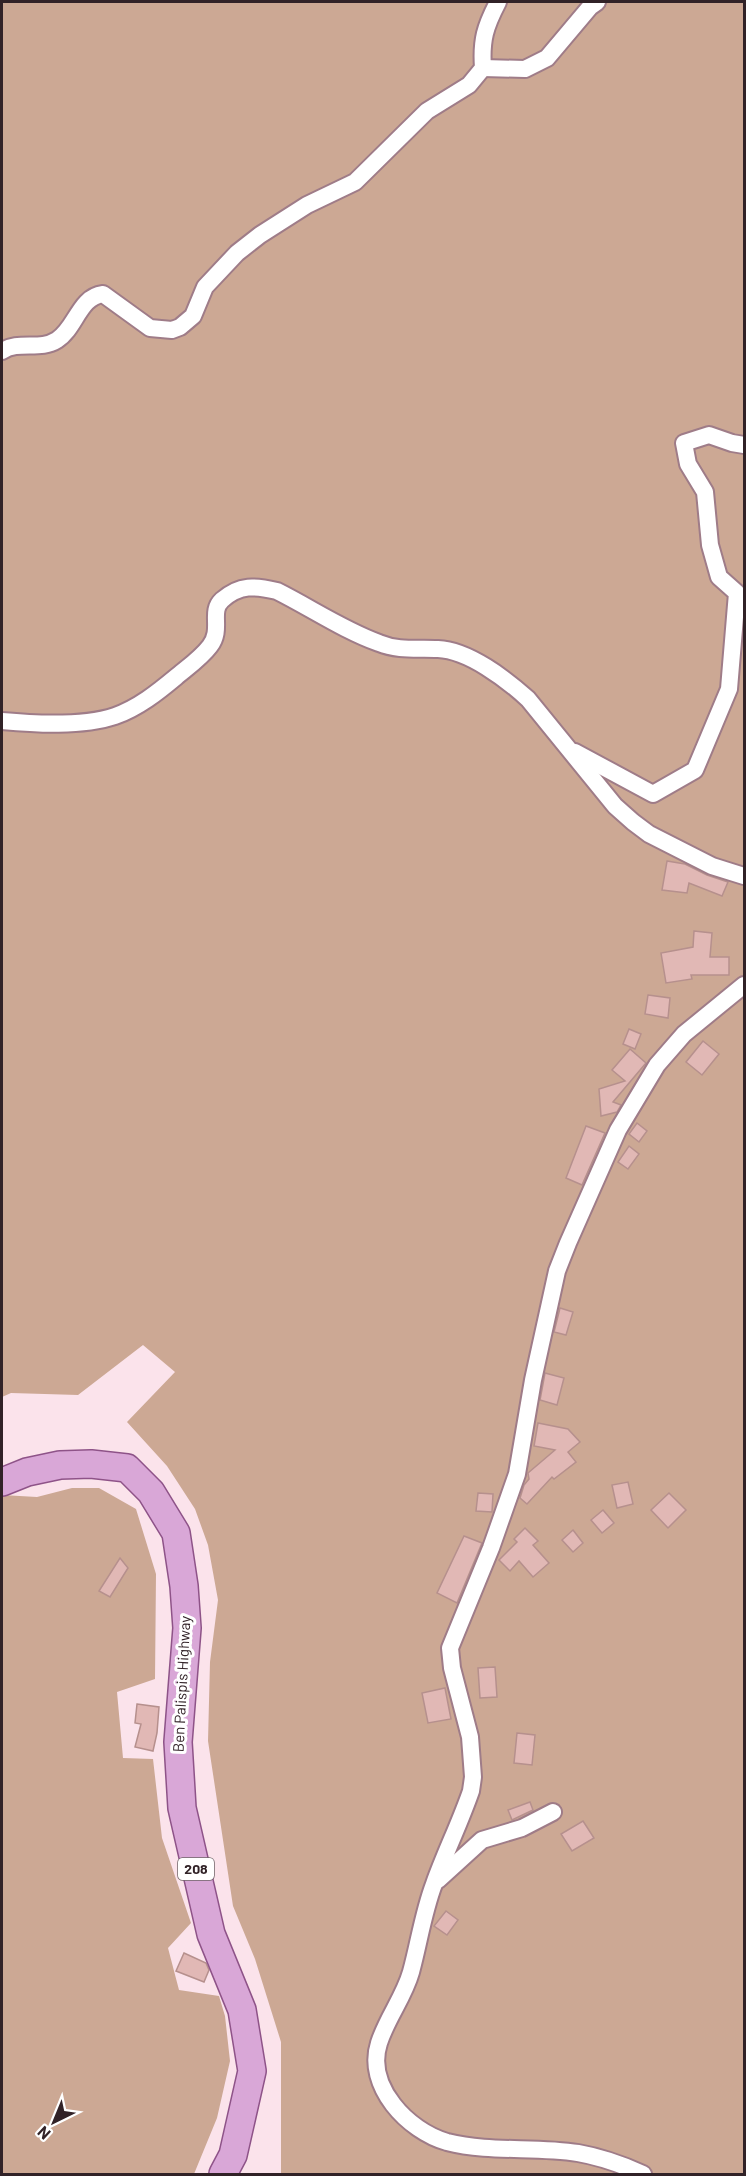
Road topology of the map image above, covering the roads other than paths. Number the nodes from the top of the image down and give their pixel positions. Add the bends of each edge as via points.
1 (498, 2) edge
2 (597, 2) edge
3 (483, 69) junction
4 (2, 351) edge
5 (744, 445) edge
6 (2, 721) edge
7 (567, 747) junction
8 (744, 876) edge
9 (744, 985) edge
10 (2, 1482) edge
11 (553, 1812) dead end
12 (433, 1885) junction
13 (223, 2175) edge
14 (643, 2175) edge

1 - 3 street via 483,34
2 - 3 street via 547,58 525,69
3 - 4 street via 469,85 428,111 354,182 307,205 237,253 205,286 193,316 180,327 150,328 103,294 84,304 74,323 57,341 16,345
5 - 7 street via 709,435 684,443 688,464 705,492 710,545 719,577 738,594 729,689 695,770 653,794
6 - 7 street via 47,724 105,719 141,703 210,647 217,633 219,603 234,591 253,586 277,591 379,643 398,648 450,650 462,655 512,684
7 - 8 street via 615,806 649,834 712,866
9 - 12 street via 684,1034 657,1065 618,1130 557,1271 517,1474 450,1648 470,1737 473,1777 466,1806
10 - 13 main road, Ben Palispis Highway / 208 via 60,1465 127,1468 152,1492 176,1533 187,1628 178,1742 182,1808 211,1934 242,2010 252,2071 233,2155
11 - 12 street via 522,1828 482,1840
12 - 14 street via 408,1980 378,2045 377,2068 399,2113 417,2128 448,2142 577,2153

